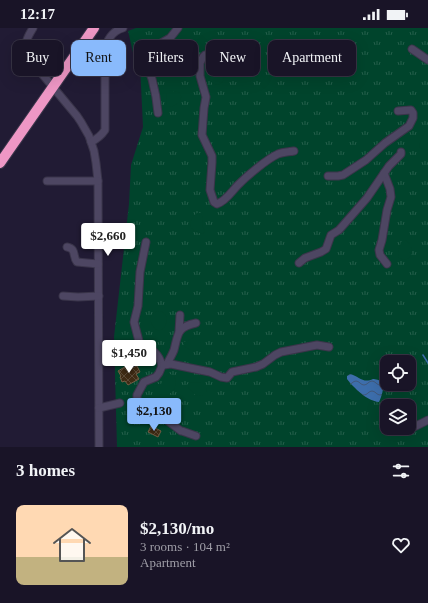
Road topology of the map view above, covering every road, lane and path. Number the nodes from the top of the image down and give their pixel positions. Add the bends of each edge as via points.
1 (33, 28) edge
2 (94, 28) edge
3 (122, 28) edge
4 (178, 28) edge
5 (412, 49) dead end
6 (206, 56) edge
7 (428, 60) edge
8 (53, 87) junction
9 (398, 110) dead end
10 (158, 113) dead end
11 (91, 142) junction
12 (294, 151) dead end
13 (401, 152) dead end
14 (0, 163) edge
15 (384, 173) junction
16 (328, 176) dead end
17 (47, 181) dead end
18 (98, 181) junction
19 (146, 242) dead end
20 (67, 247) dead end
21 (299, 263) dead end
22 (98, 264) junction
23 (387, 264) dead end
24 (63, 296) dead end
25 (99, 296) junction
26 (180, 315) dead end
27 (196, 323) dead end
28 (179, 332) junction
29 (329, 347) dead end
30 (142, 349) junction
31 (132, 363) dead end
32 (164, 365) junction
33 (120, 403) dead end
34 (99, 408) junction
35 (428, 420) edge
36 (416, 426) edge
37 (196, 436) dead end
38 (99, 447) edge

1 - 8 street via 25,43 28,57
2 - 8 highway
3 - 11 street via 113,33 106,46 105,130
4 - 10 street via 170,38 144,52 157,99
5 - 7 street
6 - 12 street via 200,63 200,76 206,97 202,135 212,156 210,190 214,202 217,204 223,201 242,181 275,156
8 - 11 street via 77,116
8 - 14 highway
9 - 16 street via 411,110 413,113 412,120 406,128 350,171 341,176
11 - 18 street
13 - 15 street
15 - 21 street via 367,198 339,230 331,235 326,249
15 - 23 street via 391,197 386,210 379,250
17 - 18 street
18 - 22 street
19 - 30 street via 134,322
20 - 22 street via 73,249 77,262
22 - 25 street
24 - 25 street
25 - 34 street
26 - 28 street
27 - 28 street
28 - 32 street via 173,352
29 - 32 street via 317,345 281,352 256,368 232,372 227,378 174,364
30 - 31 street via 129,357
30 - 32 street via 150,349 156,353
32 - 37 street via 156,377 144,382 135,406 164,418 181,431
33 - 34 street
34 - 38 street
35 - 36 street

